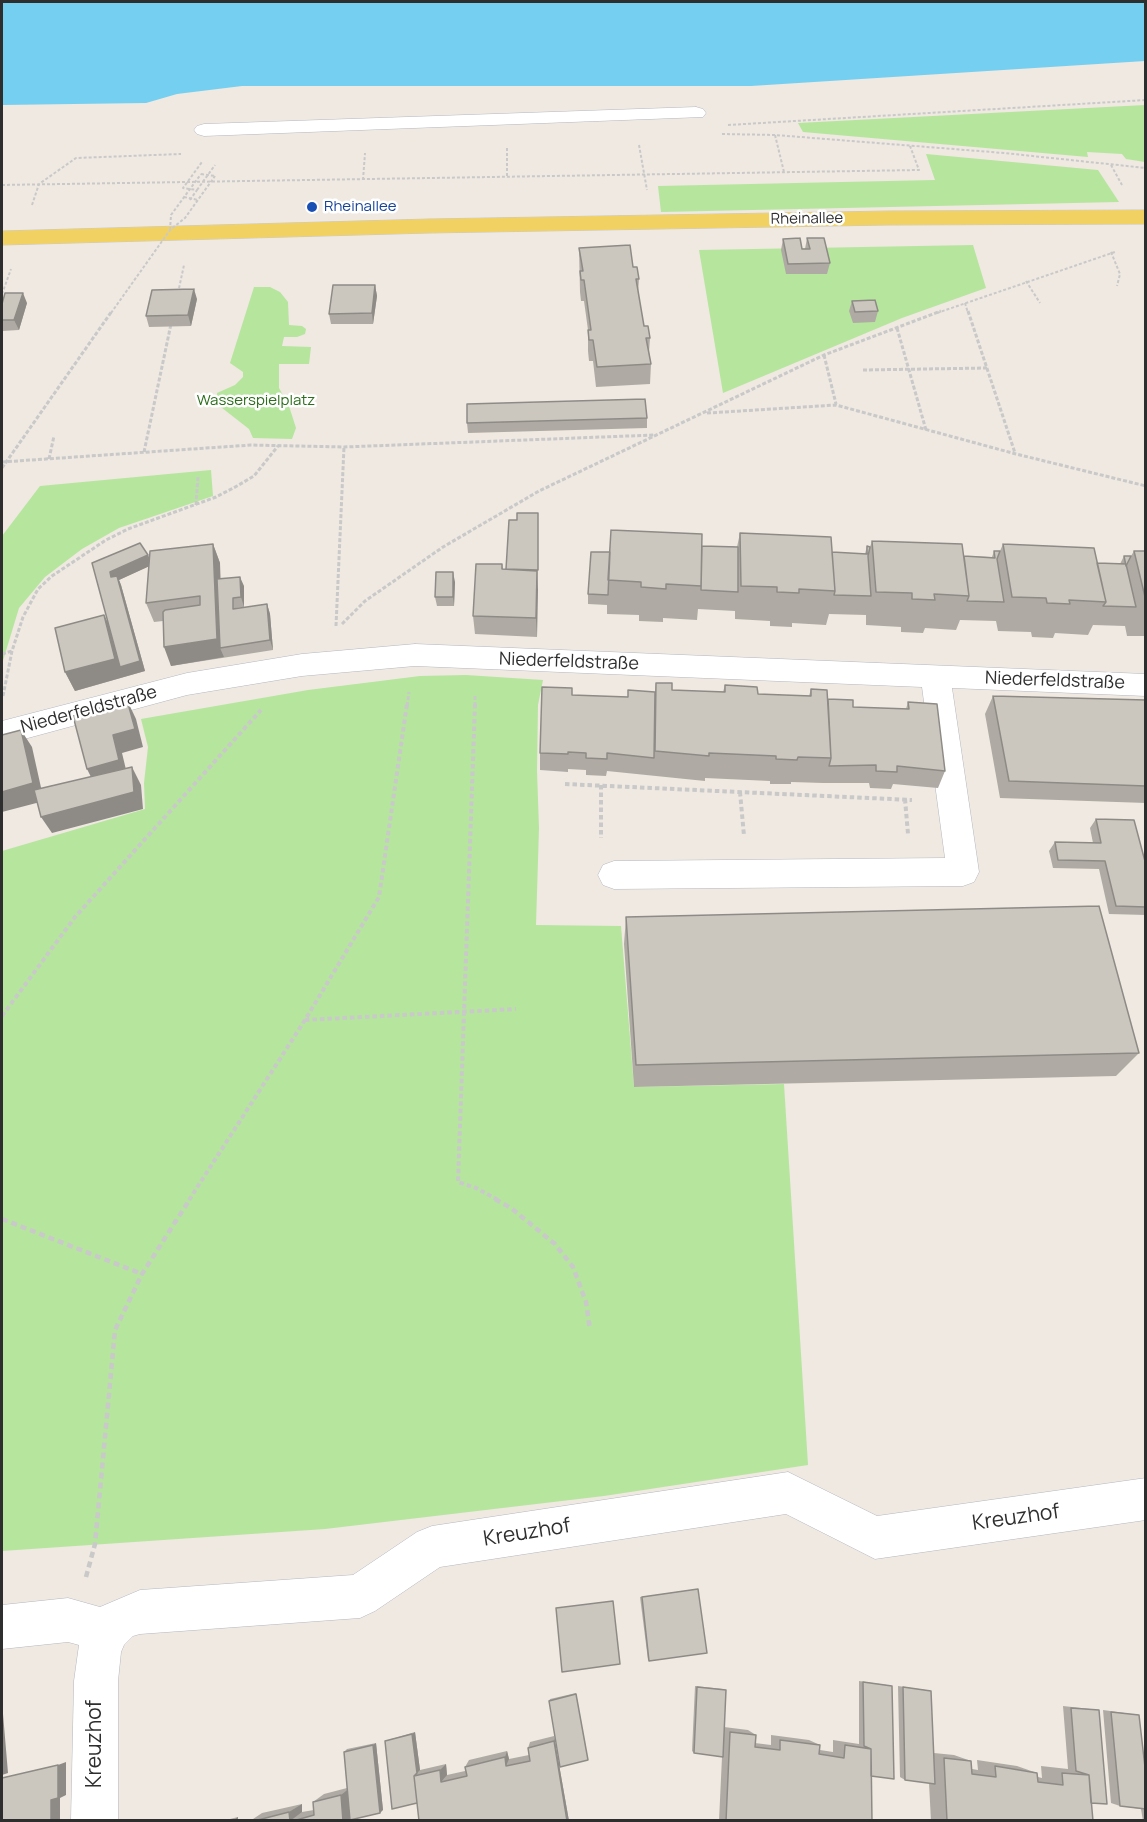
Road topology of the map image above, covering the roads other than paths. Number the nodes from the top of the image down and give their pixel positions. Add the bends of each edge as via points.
1 (696, 114) dead end
2 (204, 130) dead end
3 (1146, 217) edge
4 (2, 238) edge
5 (935, 676) junction
6 (1146, 684) edge
7 (2, 733) edge
8 (614, 875) road end
9 (1146, 1499) edge
10 (87, 1625) junction
11 (2, 1627) edge
12 (95, 1821) edge

1 - 2 street
3 - 4 main road, Rheinallee via 441,225
5 - 6 street, Niederfeldstraße
5 - 7 street, Niederfeldstraße via 415,655 302,665 187,684
5 - 8 street via 963,872
9 - 10 street, Kreuzhof via 875,1538 788,1493 432,1547 360,1596 140,1612
10 - 11 street
10 - 12 street, Kreuzhof via 99,1652

